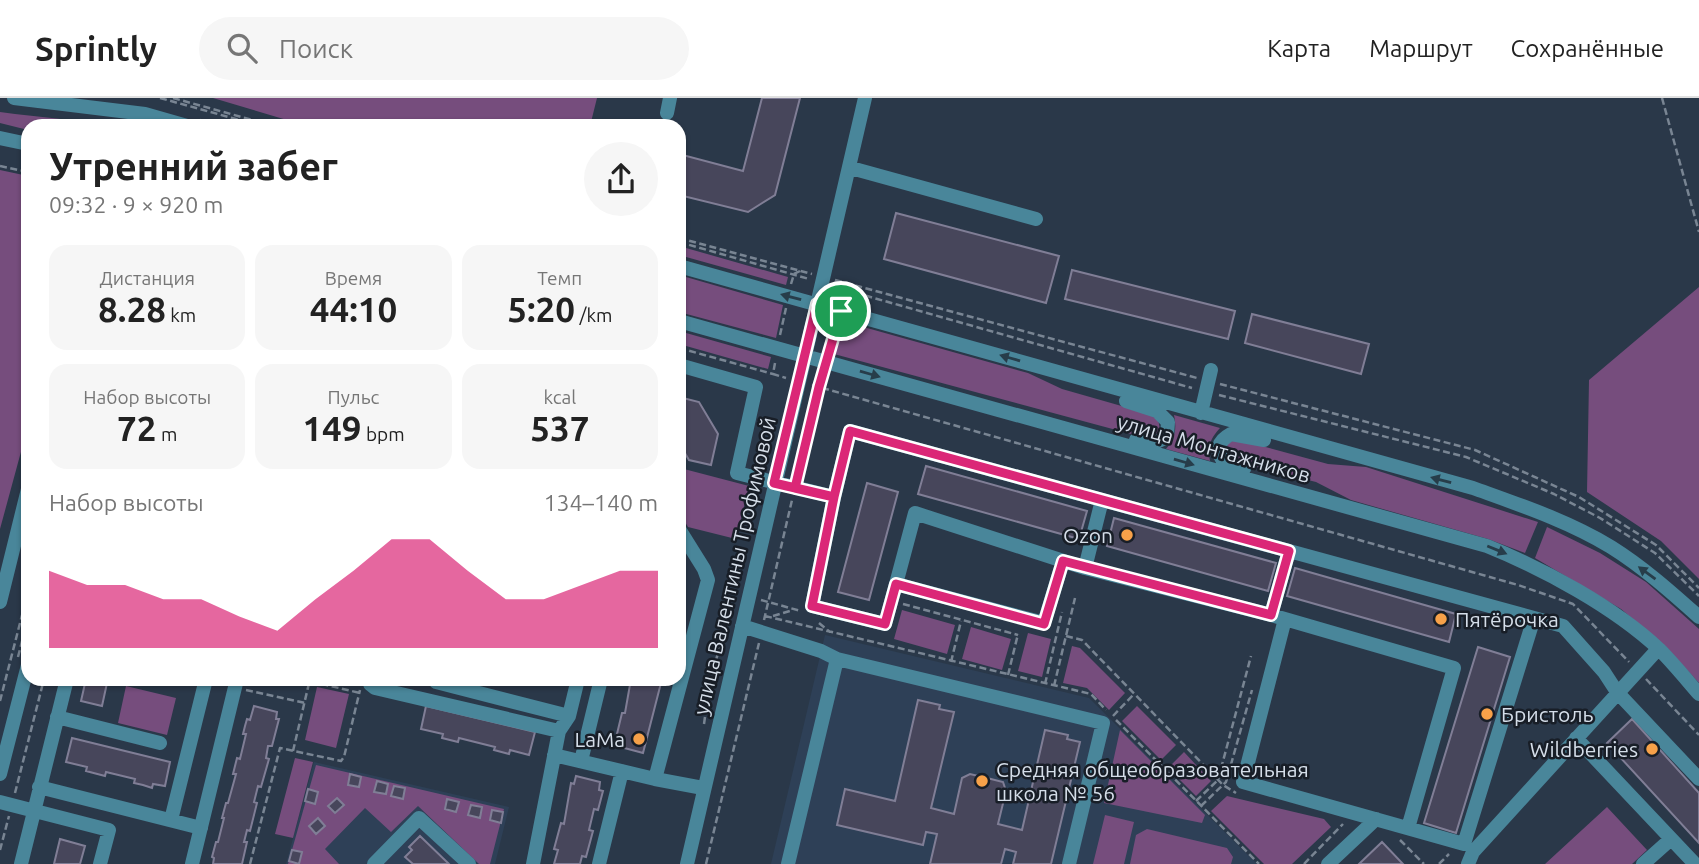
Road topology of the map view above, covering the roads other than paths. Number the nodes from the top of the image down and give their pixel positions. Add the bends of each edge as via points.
1 (14, 98) edge
2 (670, 98) edge
3 (865, 98) edge
4 (667, 113) dead end
5 (162, 119) edge
6 (0, 138) edge
7 (21, 142) edge
8 (851, 169) junction
9 (1036, 219) dead end
10 (686, 268) edge
11 (817, 304) junction
12 (686, 323) edge
13 (804, 356) junction
14 (686, 367) edge
15 (1052, 370) junction
16 (1211, 370) dead end
17 (1201, 413) junction
18 (1066, 428) junction
19 (1335, 450) junction
20 (774, 483) junction
21 (834, 497) junction
22 (1102, 500) junction
23 (1320, 500) junction
24 (21, 517) edge
25 (686, 540) edge
26 (1289, 551) junction
27 (1063, 561) junction
28 (1085, 568) junction
29 (896, 584) junction
30 (0, 602) edge
31 (1278, 617) junction
32 (1699, 617) edge
33 (1534, 618) junction
34 (742, 626) junction
35 (1658, 649) junction
36 (837, 659) junction
37 (686, 663) edge
38 (23, 686) edge
39 (65, 686) edge
40 (204, 686) edge
41 (235, 686) edge
42 (372, 686) edge
43 (452, 686) edge
44 (576, 686) edge
45 (599, 686) edge
46 (680, 686) edge
47 (1617, 692) junction
48 (1699, 694) edge
49 (569, 716) junction
50 (57, 717) junction
51 (559, 731) junction
52 (1576, 738) junction
53 (160, 743) dead end
54 (554, 755) junction
55 (582, 761) junction
56 (622, 771) junction
57 (0, 774) edge
58 (655, 779) junction
59 (1699, 779) edge
60 (39, 787) junction
61 (704, 788) junction
62 (6, 804) edge
63 (34, 811) junction
64 (1376, 819) junction
65 (171, 820) junction
66 (201, 828) junction
67 (1408, 828) junction
68 (1671, 839) junction
69 (1468, 853) edge
70 (21, 864) edge
71 (100, 864) edge
72 (192, 864) edge
73 (374, 864) edge
74 (469, 864) edge
75 (533, 864) edge
76 (599, 864) edge
77 (687, 864) edge
78 (788, 864) edge
79 (1069, 864) edge
80 (1328, 864) edge
81 (1643, 864) edge
82 (1695, 864) edge

1 - 5 street
2 - 4 street
3 - 8 street, улица Валентины Трофимовой
6 - 7 street
8 - 9 street
8 - 11 street, улица Валентины Трофимовой
11 -> 10 street, улица Монтажников
11 - 13 street, улица Валентины Трофимовой
15 -> 11 street, улица Монтажников
12 - 13 street, улица Монтажников
13 -> 18 street, улица Монтажников
13 - 20 street, улица Валентины Трофимовой
14 - 20 street via 756,387 737,473
15 - 17 street, улица Монтажников
15 - 18 street via 1090,390 1157,411 1169,429 1162,440 1149,443 1097,430
16 - 17 street
17 - 19 street, улица Монтажников
18 -> 23 street, улица Монтажников
19 - 23 street via 1302,449 1238,434 1220,442 1224,462 1297,484
32 -> 19 street, улица Монтажников via 1611,547 1546,515 1473,488
20 - 21 street
20 - 34 street, улица Валентины Трофимовой
21 - 22 street via 850,431
21 - 29 street via 812,606 885,624
22 - 26 street
22 - 28 street
23 -> 35 street, улица Монтажников via 1487,546 1527,563 1607,610
24 - 30 street
25 - 37 street via 708,580
26 - 31 street
26 - 33 street
27 - 28 street
27 - 29 street via 1044,624
27 - 29 street via 915,513
28 - 31 street
31 - 64 street via 1243,782
31 - 67 street via 1454,668
33 - 47 street via 1563,626
33 - 69 street
34 - 36 street
34 - 61 street, улица Валентины Трофимовой
35 - 47 street
35 - 48 street, улица Монтажников
36 - 78 street
36 - 79 street via 1103,723
38 - 57 street
39 - 50 street
40 - 65 street
41 - 66 street
42 - 51 street
43 - 49 street
44 - 49 street
45 - 55 street
46 - 58 street
47 - 52 street
47 - 59 street
49 - 51 street
50 - 53 street
50 - 60 street
51 - 54 street
52 - 68 street
52 - 69 street
54 - 55 street
54 - 75 street
55 - 56 street
56 - 58 street
56 - 76 street
58 - 61 street
60 - 63 street
60 - 65 street
61 - 77 street, улица Валентины Трофимовой
62 - 63 street
63 - 70 street
63 - 71 street via 109,830
64 - 67 street
64 - 80 street
65 - 66 street
66 - 72 street
67 - 69 street
68 - 81 street
68 - 82 street
73 - 74 street via 419,818

